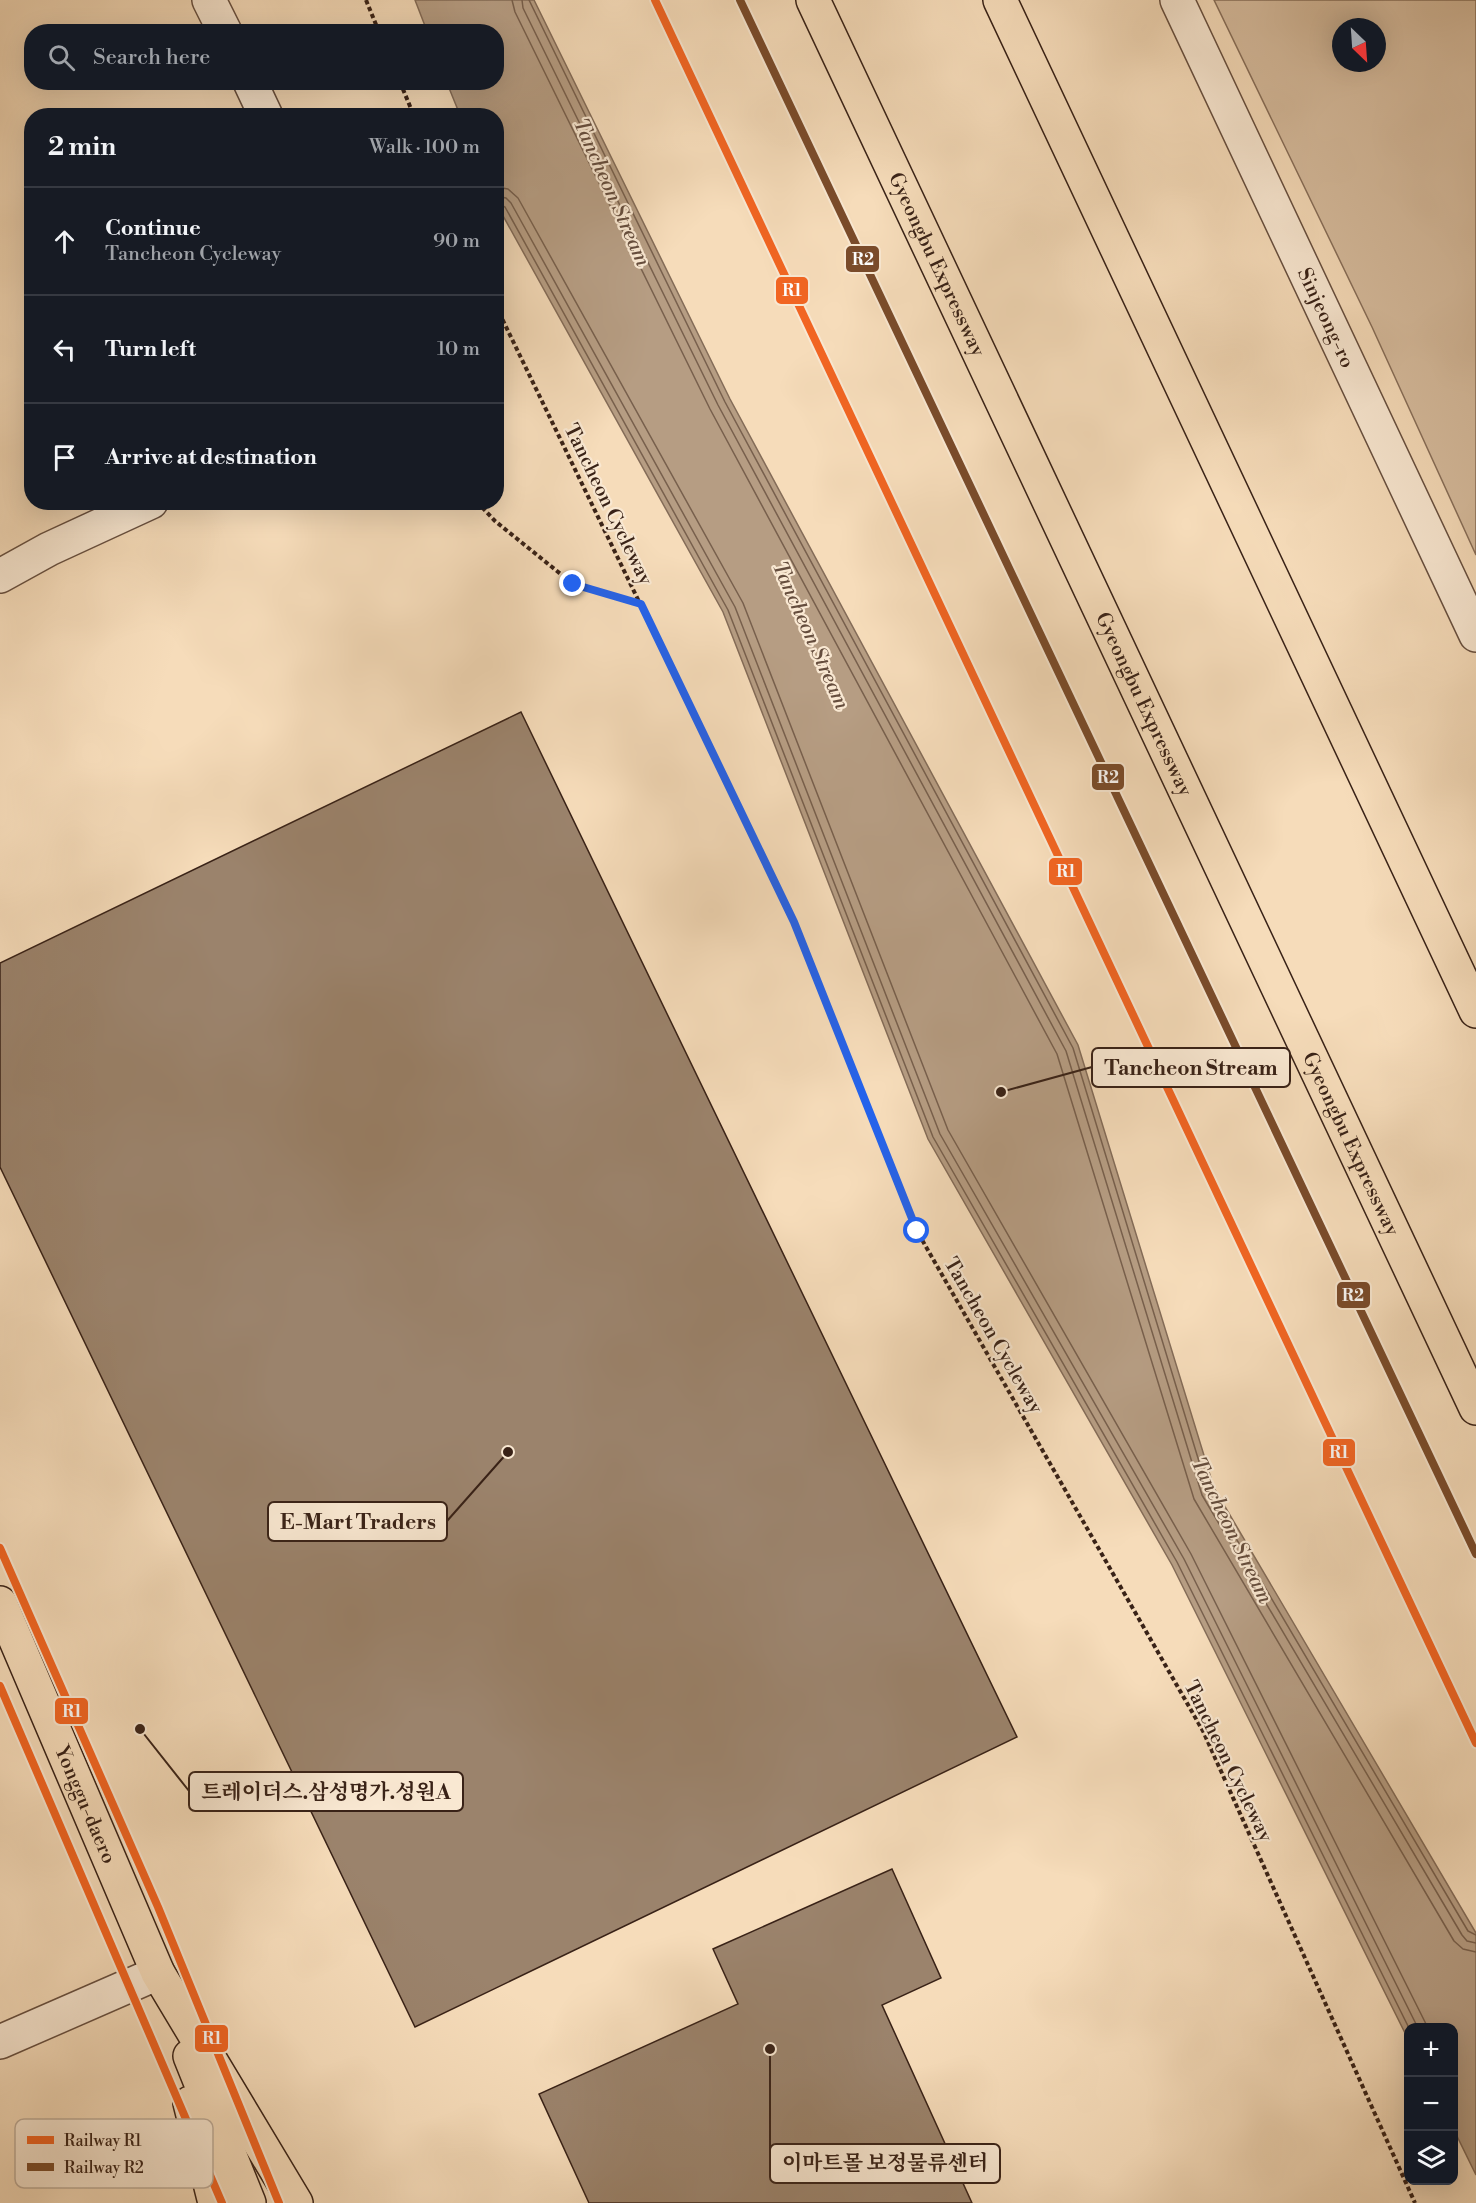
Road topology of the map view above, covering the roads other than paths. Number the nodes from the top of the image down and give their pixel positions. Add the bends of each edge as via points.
1 (209, 0) edge
2 (813, 0) edge
3 (1000, 0) edge
4 (1177, 0) edge
5 (221, 24) edge
6 (254, 90) edge
7 (262, 108) edge
8 (134, 510) edge
9 (0, 576) edge
10 (1476, 635) edge
11 (1476, 1011) edge
12 (1476, 1408) edge
13 (0, 1603) edge
14 (158, 1973) junction
15 (0, 2042) edge
16 (194, 2119) edge
17 (211, 2188) edge
18 (215, 2203) edge
19 (249, 2203) edge
20 (296, 2203) edge

1 - 5 street
2 - 12 main road, Gyeongbu Expressway
3 - 11 main road
4 - 10 street, Sinjeong-ro
6 - 7 street
8 - 9 street
13 - 14 main road, Yonggu-daero
14 - 15 street
14 - 16 main road, Yonggu-daero
14 - 19 main road
14 - 20 main road, Yonggu-daero
17 - 18 main road, Yonggu-daero

